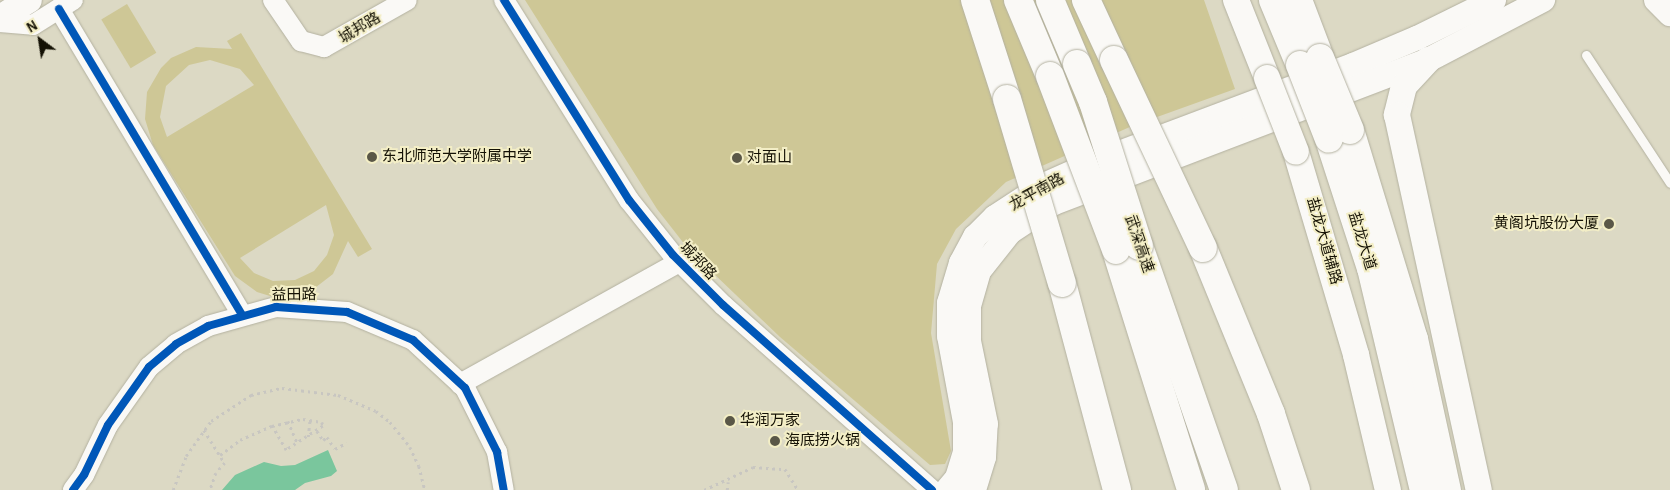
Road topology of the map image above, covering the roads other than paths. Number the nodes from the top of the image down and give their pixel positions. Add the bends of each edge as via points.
1 (29, 0) edge
2 (273, 0) edge
3 (407, 0) edge
4 (504, 0) edge
5 (975, 0) edge
6 (1018, 0) edge
7 (1050, 0) edge
8 (1086, 0) edge
9 (1236, 0) edge
10 (1273, 0) edge
11 (1298, 0) edge
12 (1494, 0) edge
13 (1543, 0) edge
14 (1656, 0) edge
15 (1662, 0) edge
16 (66, 5) edge
17 (1670, 13) edge
18 (0, 20) edge
19 (1586, 55) dead end
20 (1428, 60) junction
21 (1310, 62) junction
22 (1340, 134) junction
23 (1670, 183) edge
24 (1128, 248) junction
25 (679, 262) junction
26 (242, 315) junction
27 (460, 384) junction
28 (73, 490) edge
29 (504, 490) edge
30 (932, 490) edge
31 (947, 490) edge
32 (974, 490) edge
33 (1117, 490) edge
34 (1191, 490) edge
35 (1224, 490) edge
36 (1296, 490) edge
37 (1388, 490) edge
38 (1424, 490) edge
39 (1447, 490) edge
40 (1479, 490) edge

1 - 18 main road
2 - 3 street, 城邦路 via 301,41 324,46
4 - 25 street, 城邦路 via 629,200
5 - 33 highway, bridge via 1062,283
6 - 24 highway, 武深高速, bridge
7 - 24 highway, 武深高速, bridge via 1093,102
8 - 36 highway, bridge via 1203,248 1271,414
9 - 37 main road, 盐龙大道辅路, bridge via 1296,152 1356,355
10 - 21 highway, 盐龙大道
11 - 21 highway, 盐龙大道
12 - 31 main road, 龙平南路 via 1353,65 1098,162 1044,185 1011,205 976,237 961,263 949,303 949,336 965,422 965,451 957,478
13 - 20 main road, 龙平南路
14 - 17 main road
15 - 17 main road
16 - 18 street via 33,25
16 - 26 street
19 - 23 lane
20 - 32 main road, 龙平南路 via 1105,181 1054,203 1010,232 979,272 969,306 969,340 986,424 984,457
20 - 40 main road via 1404,86 1399,99 1399,124
21 - 22 highway, 盐龙大道, bridge
22 - 38 highway, 盐龙大道
22 - 39 highway, 盐龙大道 via 1414,339
24 - 34 highway, 武深高速
24 - 35 highway, 武深高速
25 - 27 street
25 - 30 street, 城邦路
26 - 27 street, 益田路 via 276,307 347,312 413,340
26 - 28 street, 益田路 via 208,326 176,344 149,367 108,425 84,475
27 - 29 street, 益田路 via 482,419 497,452

